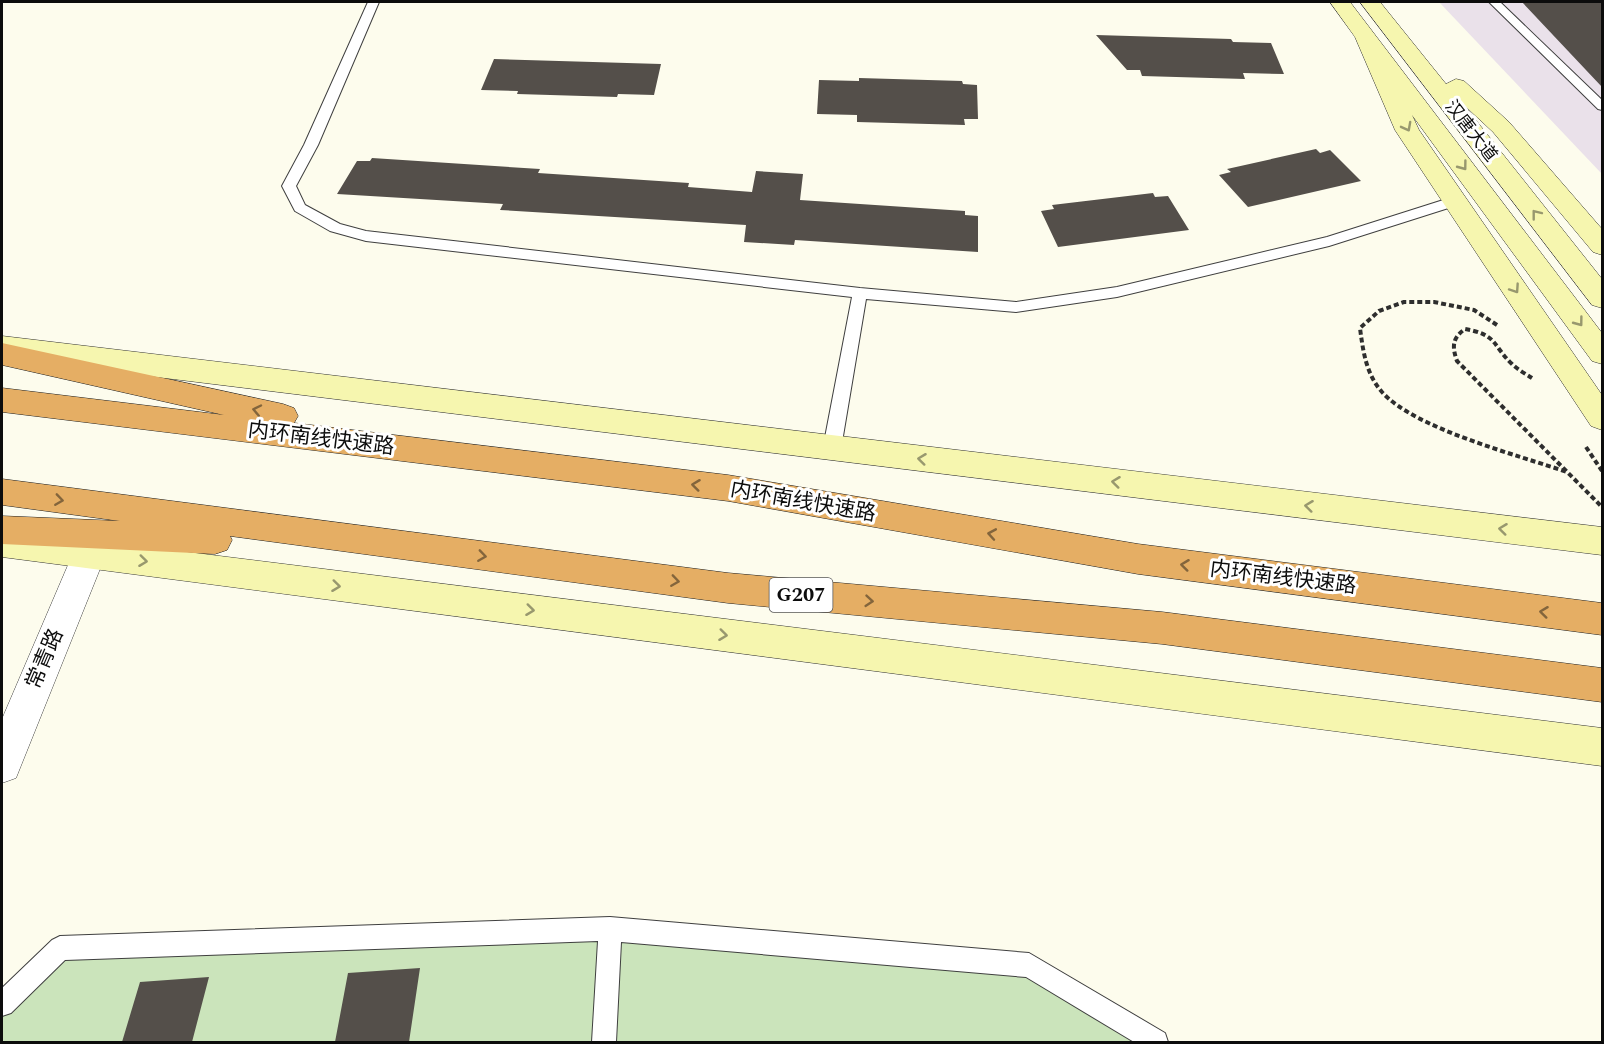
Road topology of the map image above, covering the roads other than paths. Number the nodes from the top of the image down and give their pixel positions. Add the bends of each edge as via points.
1 (373, 2) edge
2 (1340, 2) edge
3 (1370, 2) edge
4 (1494, 2) edge
5 (1393, 30) junction
6 (1365, 35) junction
7 (1602, 106) edge
8 (1456, 201) junction
9 (1602, 246) edge
10 (860, 292) junction
11 (1602, 298) edge
12 (2, 347) edge
13 (1602, 353) edge
14 (2, 354) edge
15 (2, 400) edge
16 (1602, 418) edge
17 (832, 448) junction
18 (478, 458) junction
19 (2, 492) edge
20 (1602, 518) edge
21 (2, 530) edge
22 (1534, 533) junction
23 (1602, 541) edge
24 (2, 543) edge
25 (438, 550) junction
26 (89, 554) junction
27 (1602, 619) edge
28 (1602, 685) edge
29 (1602, 747) edge
30 (2, 764) edge
31 (610, 929) junction
32 (2, 1004) edge
33 (604, 1042) edge
34 (1156, 1042) edge

1 - 10 lane via 290,186 300,208 335,228 366,236
2 - 6 main road, 汉唐大道
3 - 5 main road, 汉唐大道
4 - 7 lane
5 - 9 main road via 1501,127
11 -> 5 main road, 汉唐大道
6 -> 8 main road via 1407,129
6 -> 13 main road, 汉唐大道
8 - 10 lane via 1329,241 1106,294 1016,307
8 -> 16 main road
10 - 17 lane
12 - 17 main road
18 -> 14 highway
15 - 18 highway, 内环南线快速路
22 -> 17 main road
27 -> 18 highway, 内环南线快速路 via 1138,559 728,488
19 -> 25 highway, G207
20 - 22 main road
21 - 25 highway
22 - 23 main road
24 - 26 main road
25 -> 28 highway, G207 via 728,588 1162,628
26 -> 29 main road
26 - 30 street, 常青路
31 - 32 lane via 60,948
31 - 33 lane
31 - 34 lane via 1029,965

